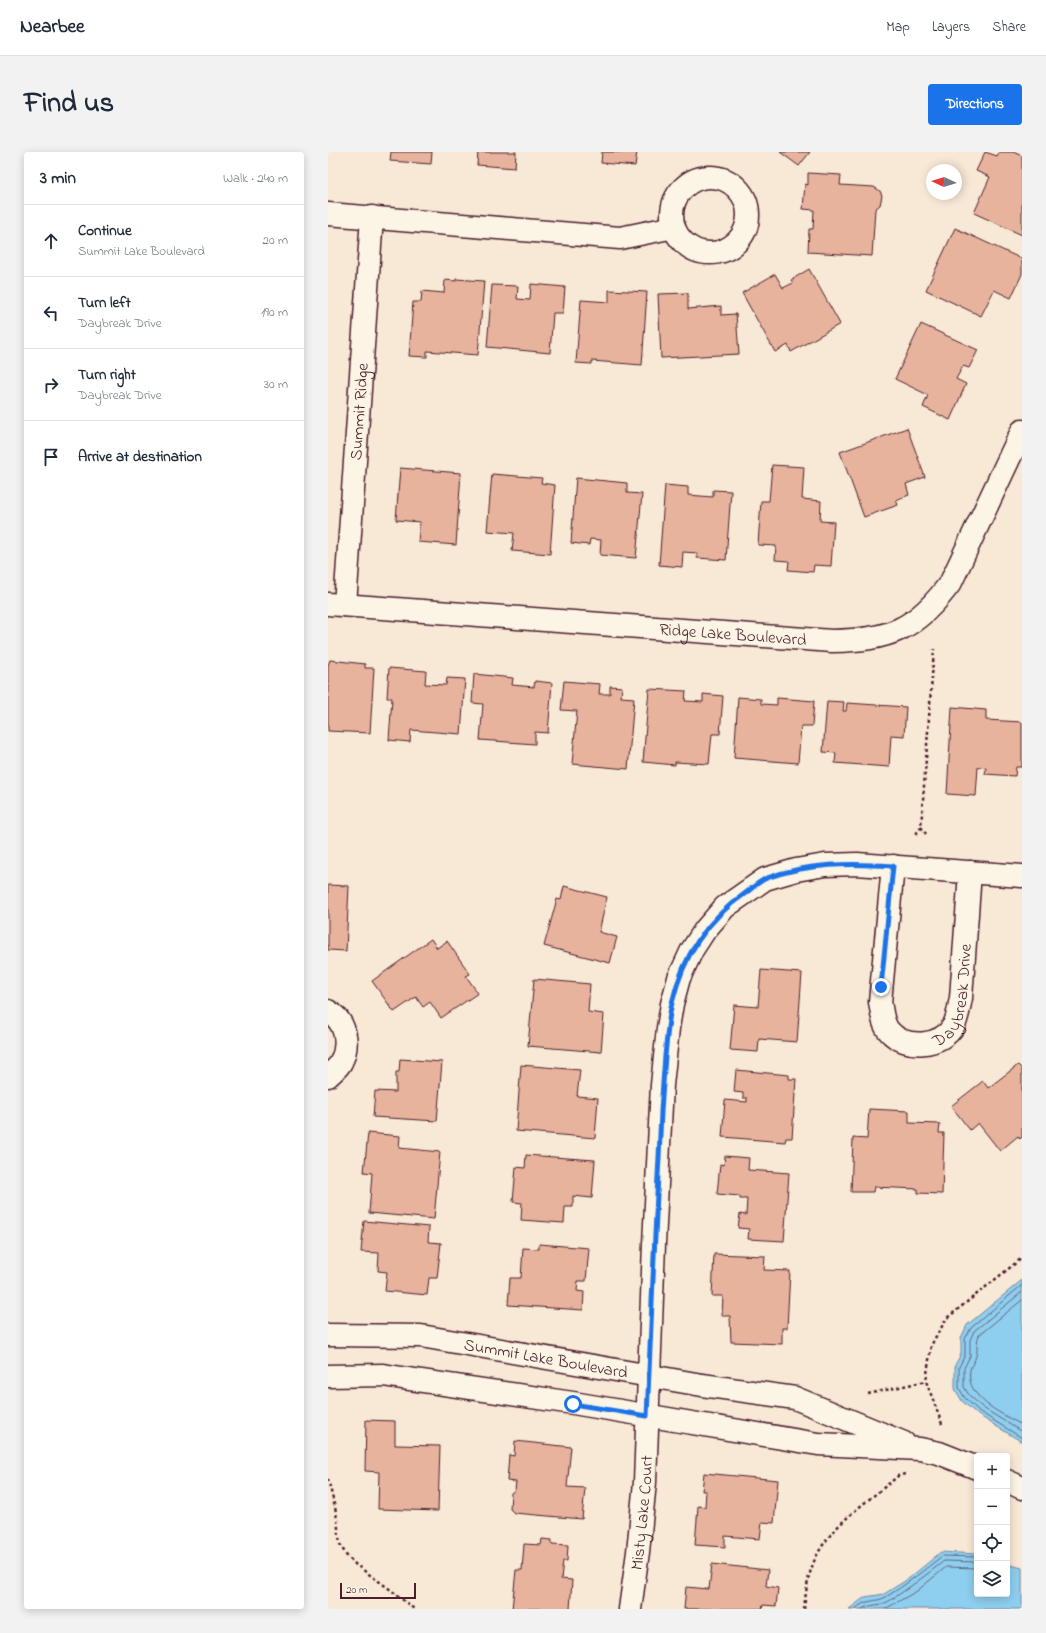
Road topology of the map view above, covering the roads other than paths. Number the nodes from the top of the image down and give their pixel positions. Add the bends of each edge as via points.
1 (328, 214) edge
2 (372, 217) junction
3 (674, 227) dead end
4 (1022, 431) edge
5 (336, 605) edge
6 (893, 866) junction
7 (970, 872) junction
8 (1022, 876) edge
9 (328, 1011) edge
10 (328, 1076) edge
11 (328, 1335) edge
12 (649, 1375) junction
13 (328, 1376) edge
14 (647, 1416) junction
15 (920, 1449) junction
16 (974, 1467) edge
17 (1010, 1482) edge
18 (1022, 1488) edge
19 (630, 1609) edge

1 - 2 street
2 - 3 street via 620,238
2 - 5 street, Summit Ridge
4 - 5 street, Ridge Lake Boulevard via 951,582 935,604 914,622 881,636 832,641
6 - 7 street
6 - 7 street, Daybreak Drive via 880,1002 883,1019 889,1031 900,1040 917,1044 944,1036 953,1026 958,1014
6 - 12 street via 825,865 765,879 725,907 704,930 692,950 679,978 672,1004 662,1085
7 - 8 street
9 - 10 street via 341,1023 346,1050 341,1064
11 - 12 street, Summit Lake Boulevard via 421,1336
12 - 14 street
12 - 15 street, Summit Lake Boulevard via 795,1398
13 - 14 street, Summit Lake Boulevard via 390,1376
14 - 15 street, Summit Lake Boulevard via 818,1444
14 - 19 street, Misty Lake Court via 645,1482
15 - 16 street, Summit Lake Boulevard via 939,1453
17 - 18 street

